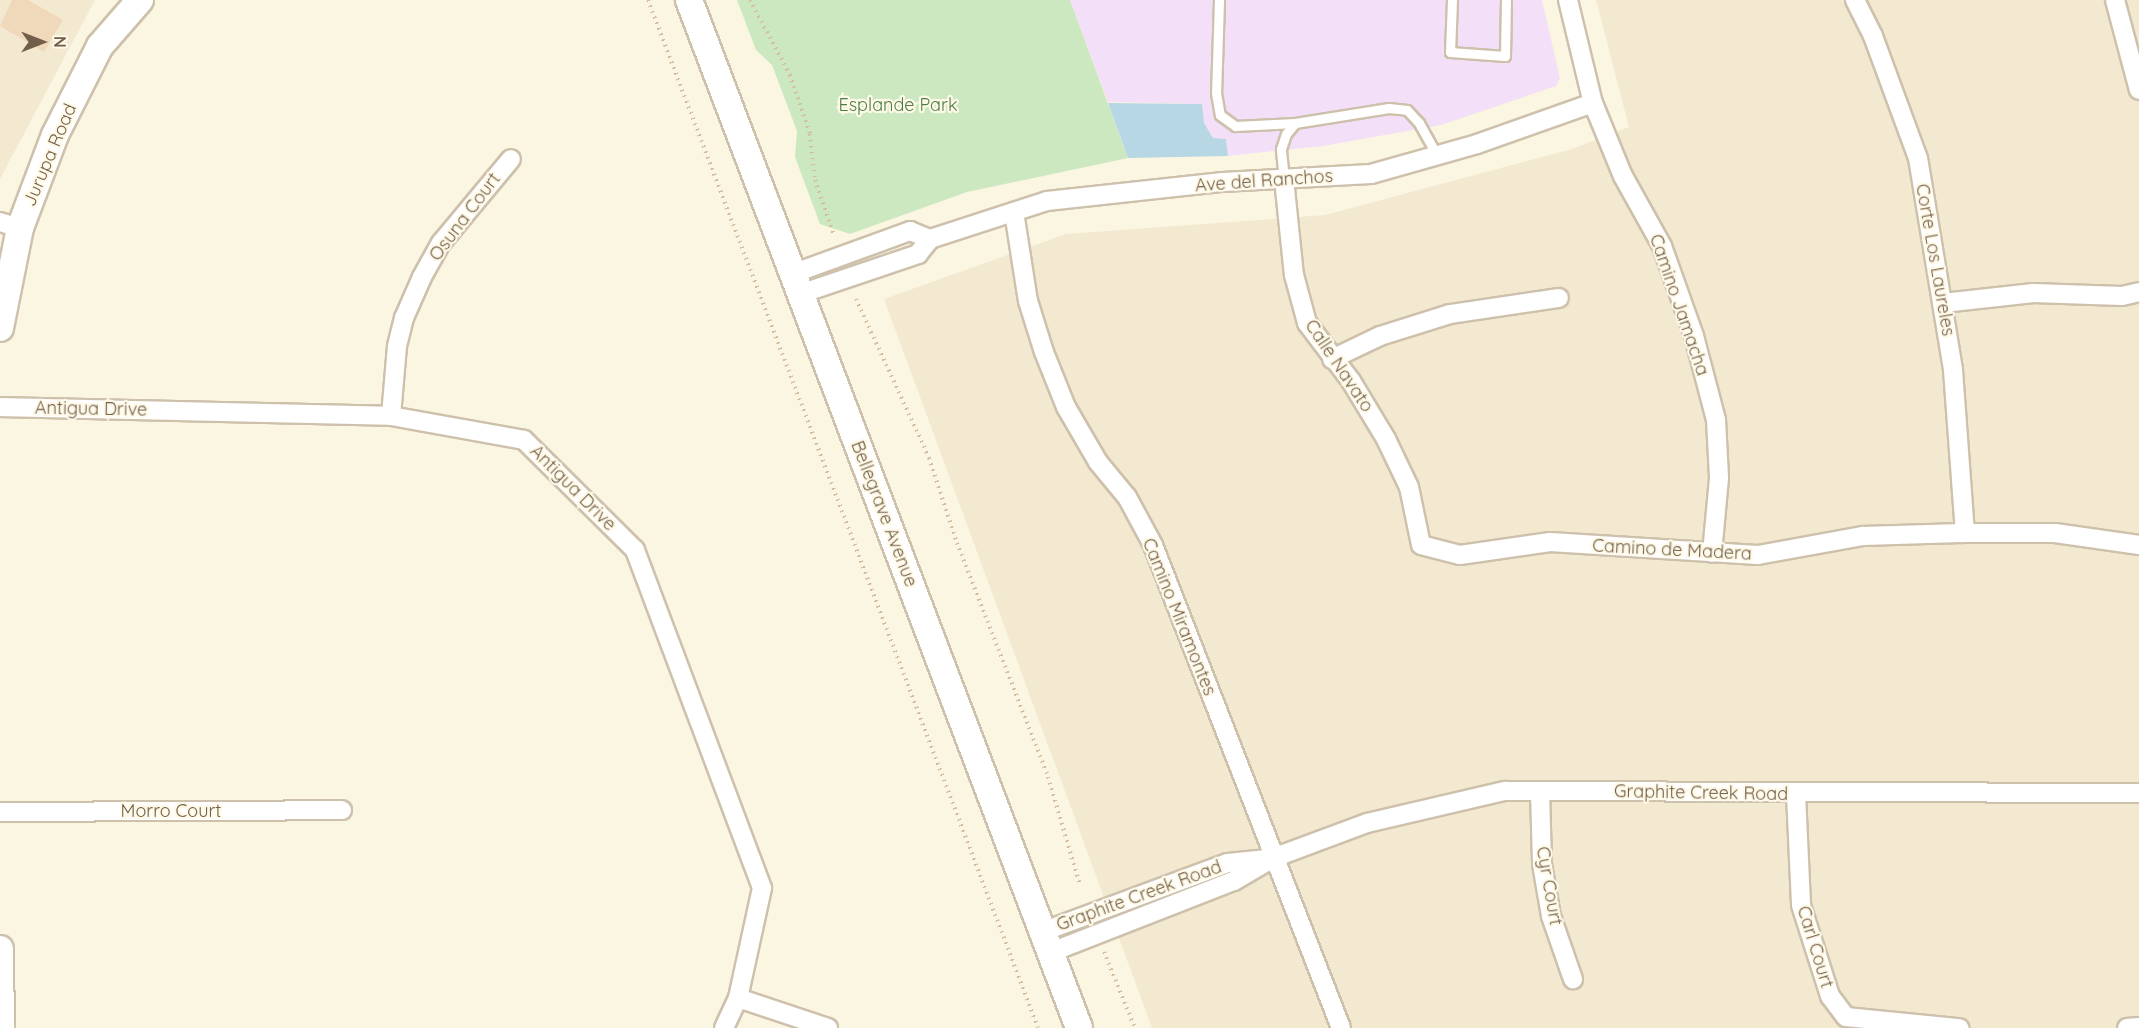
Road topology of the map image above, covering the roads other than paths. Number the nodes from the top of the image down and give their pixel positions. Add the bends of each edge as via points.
1 (140, 0) edge
2 (689, 0) edge
3 (1219, 0) edge
4 (1452, 0) edge
5 (1506, 0) edge
6 (1568, 0) edge
7 (1855, 0) edge
8 (2115, 0) edge
9 (2139, 90) edge
10 (1593, 103) junction
11 (1295, 123) junction
12 (1437, 156) junction
13 (511, 159) dead end
14 (1284, 179) junction
15 (1014, 212) junction
16 (10, 225) edge
17 (796, 284) junction
18 (2139, 292) edge
19 (1559, 298) dead end
20 (1943, 303) junction
21 (0, 328) edge
22 (1332, 359) junction
23 (0, 407) edge
24 (392, 416) junction
25 (1965, 533) junction
26 (1422, 545) joint
27 (2139, 545) edge
28 (1712, 554) junction
29 (1540, 791) junction
30 (2139, 793) edge
31 (1796, 795) junction
32 (342, 810) dead end
33 (0, 812) edge
34 (1273, 858) junction
35 (1046, 943) junction
36 (0, 949) edge
37 (1573, 979) dead end
38 (738, 998) junction
39 (1, 1028) edge
40 (724, 1028) edge
41 (828, 1028) edge
42 (1079, 1028) edge
43 (1341, 1028) edge
44 (1959, 1028) edge
45 (2127, 1028) edge
46 (2139, 1028) edge

1 - 16 main road, Jurupa Road via 100,46
2 - 17 main road, Bellegrave Avenue
3 - 11 lane via 1216,93 1220,115 1234,126
4 - 5 lane via 1450,52 1505,56
6 - 10 street, Camino Jamacha
7 - 20 street, Corte Los Laureles via 1873,36 1918,158
8 - 9 street
10 - 12 street, Ave del Ranchos
10 - 28 street, Camino Jamacha via 1623,176 1662,246 1694,336 1713,410 1719,478
11 - 12 lane via 1389,108 1407,110
11 - 14 lane via 1281,149
12 - 14 street, Ave del Ranchos via 1371,174
13 - 24 street, Osuna Court via 441,243 422,277 404,318
14 - 15 street, Ave del Ranchos via 1047,201
14 - 22 street, Calle Navato via 1294,275 1306,323
15 - 17 street, Ave del Ranchos via 930,239 910,231
15 - 34 street, Camino Miramontes via 1028,301 1048,363 1066,407 1098,462 1127,497 1153,545
16 - 21 main road, Jurupa Road
17 - 35 main road, Bellegrave Avenue
18 - 20 street via 2122,296 2033,293
19 - 22 street via 1450,314 1380,336
20 - 25 street, Corte Los Laureles via 1953,370
22 - 26 street, Calle Navato via 1351,381 1386,439 1409,488
23 - 24 street, Antigua Drive
24 - 38 street, Antigua Drive via 524,440 635,550 762,888
25 - 27 street, Camino de Madera via 2055,533
25 - 28 street, Camino de Madera via 1863,536 1758,555
26 - 28 street, Camino de Madera via 1460,555 1550,542
29 - 31 street, Graphite Creek Road
29 - 34 street, Graphite Creek Road via 1505,791 1441,804 1367,824
29 - 37 street, Cyr Court via 1542,864 1551,916
30 - 31 street, Graphite Creek Road
31 - 44 street, Carl Court via 1801,905 1830,996 1845,1017
32 - 33 street, Morro Court
34 - 35 street, Graphite Creek Road via 1234,880
34 - 43 street, Camino Miramontes
35 - 42 main road, Bellegrave Avenue
36 - 39 main road
38 - 40 street, Antigua Drive
38 - 41 street
45 - 46 street

